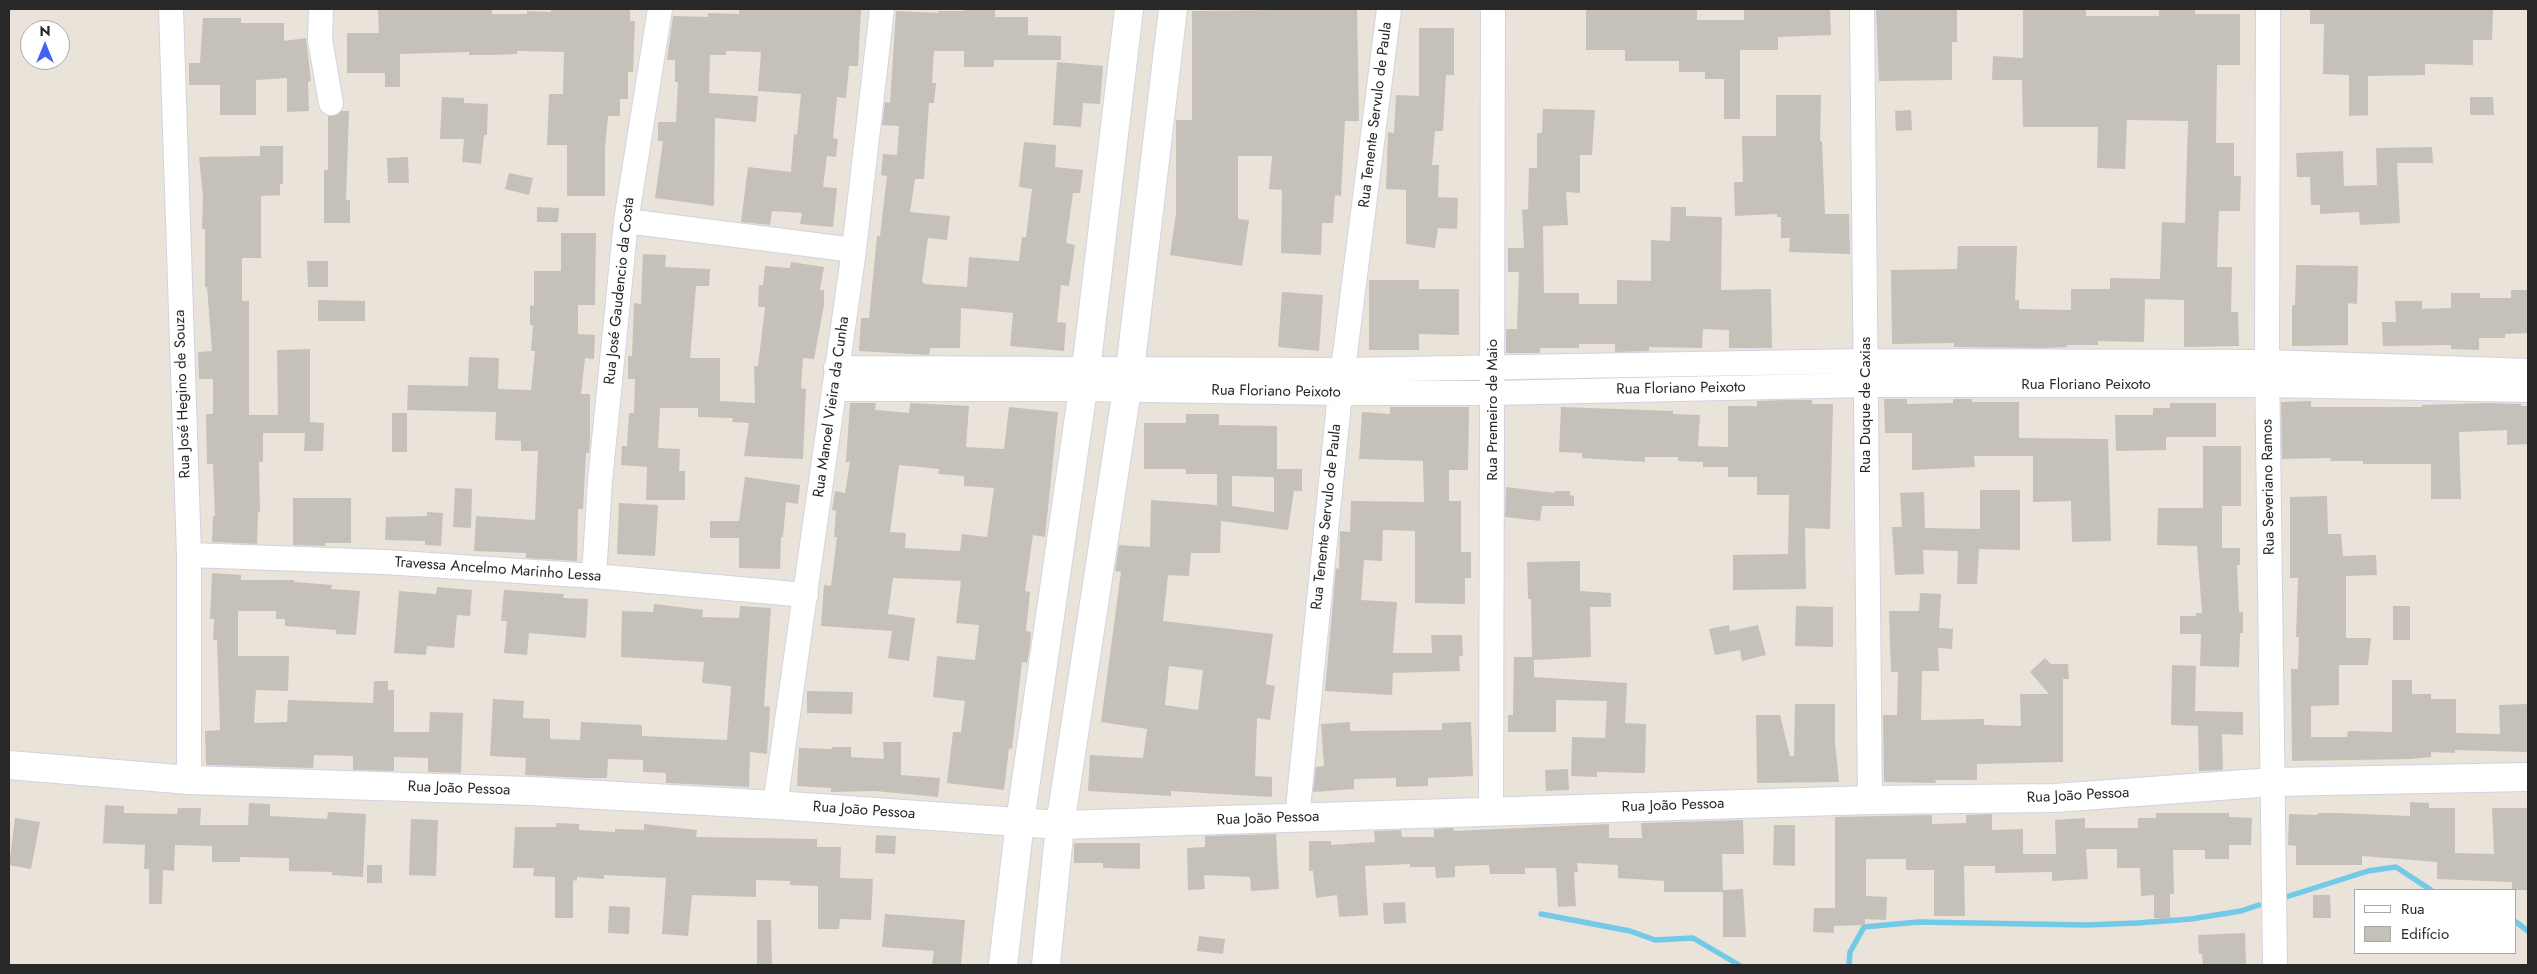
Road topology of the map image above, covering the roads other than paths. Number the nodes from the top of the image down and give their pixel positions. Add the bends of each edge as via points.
1 (171, 9) edge
2 (321, 9) edge
3 (660, 9) edge
4 (882, 9) edge
5 (1129, 9) edge
6 (1173, 9) edge
7 (1389, 9) edge
8 (1493, 9) edge
9 (1862, 9) edge
10 (2268, 9) edge
11 (331, 103) dead end
12 (626, 221) junction
13 (854, 250) junction
14 (1866, 361) junction
15 (1493, 369) junction
16 (1343, 370) junction
17 (2528, 371) edge
18 (2268, 373) junction
19 (835, 378) junction
20 (1084, 379) junction
21 (1128, 380) junction
22 (1865, 385) junction
23 (2528, 390) edge
24 (1340, 393) junction
25 (1493, 393) junction
26 (189, 555) junction
27 (594, 576) junction
28 (806, 595) junction
29 (9, 765) edge
30 (2528, 777) edge
31 (189, 780) junction
32 (2273, 782) junction
33 (1870, 800) junction
34 (775, 805) junction
35 (1491, 812) junction
36 (1297, 818) junction
37 (1020, 822) junction
38 (1060, 825) junction
39 (1003, 965) edge
40 (1046, 965) edge
41 (2275, 965) edge

1 - 26 street, Rua José Hegino de Souza
2 - 11 street via 320,40
3 - 12 street, Rua José Gaudencio da Costa
4 - 13 street, Rua Manoel Vieira da Cunha
5 - 20 street
6 - 21 street
7 - 16 street, Rua Tenente Servulo de Paula
8 - 15 street, Rua Premeiro de Maio
9 - 14 street, Rua Duque de Caxias
10 - 18 street, Rua Severiano Ramos
12 - 13 street
12 - 27 street, Rua José Gaudencio da Costa via 600,481
13 - 19 street, Rua Manoel Vieira da Cunha
14 - 15 street, Rua Floriano Peixoto
14 - 18 street, Rua Floriano Peixoto
14 - 22 street, Rua Duque de Caxias
15 - 16 street, Rua Floriano Peixoto
15 - 25 street, Rua Premeiro de Maio
16 - 21 street, Rua Floriano Peixoto
16 - 24 street, Rua Tenente Servulo de Paula
17 - 18 street, Rua Floriano Peixoto
18 - 22 street, Rua Floriano Peixoto
18 - 23 street, Rua Floriano Peixoto
18 - 32 street, Rua Severiano Ramos
19 - 20 street, Rua Floriano Peixoto
19 - 28 street, Rua Manoel Vieira da Cunha
20 - 21 street, Rua Floriano Peixoto
20 - 37 street
21 - 24 street, Rua Floriano Peixoto
21 - 38 street
22 - 25 street, Rua Floriano Peixoto
22 - 33 street, Rua Duque de Caxias
24 - 25 street, Rua Floriano Peixoto
24 - 36 street, Rua Tenente Servulo de Paula
25 - 35 street, Rua Premeiro de Maio
26 - 27 street, Travessa Ancelmo Marinho Lessa via 386,562
26 - 31 street, Rua José Hegino de Souza
27 - 28 street, Travessa Ancelmo Marinho Lessa
28 - 34 street, Rua Manoel Vieira da Cunha
29 - 31 street, Rua João Pessoa
30 - 32 street, Rua João Pessoa
31 - 34 street, Rua João Pessoa via 531,791
32 - 33 street, Rua João Pessoa via 2055,798
32 - 41 street, Rua Severiano Ramos
33 - 35 street, Rua João Pessoa
34 - 37 street, Rua João Pessoa
35 - 36 street, Rua João Pessoa
36 - 38 street, Rua João Pessoa
37 - 38 street, Rua João Pessoa
37 - 39 street
38 - 40 street

